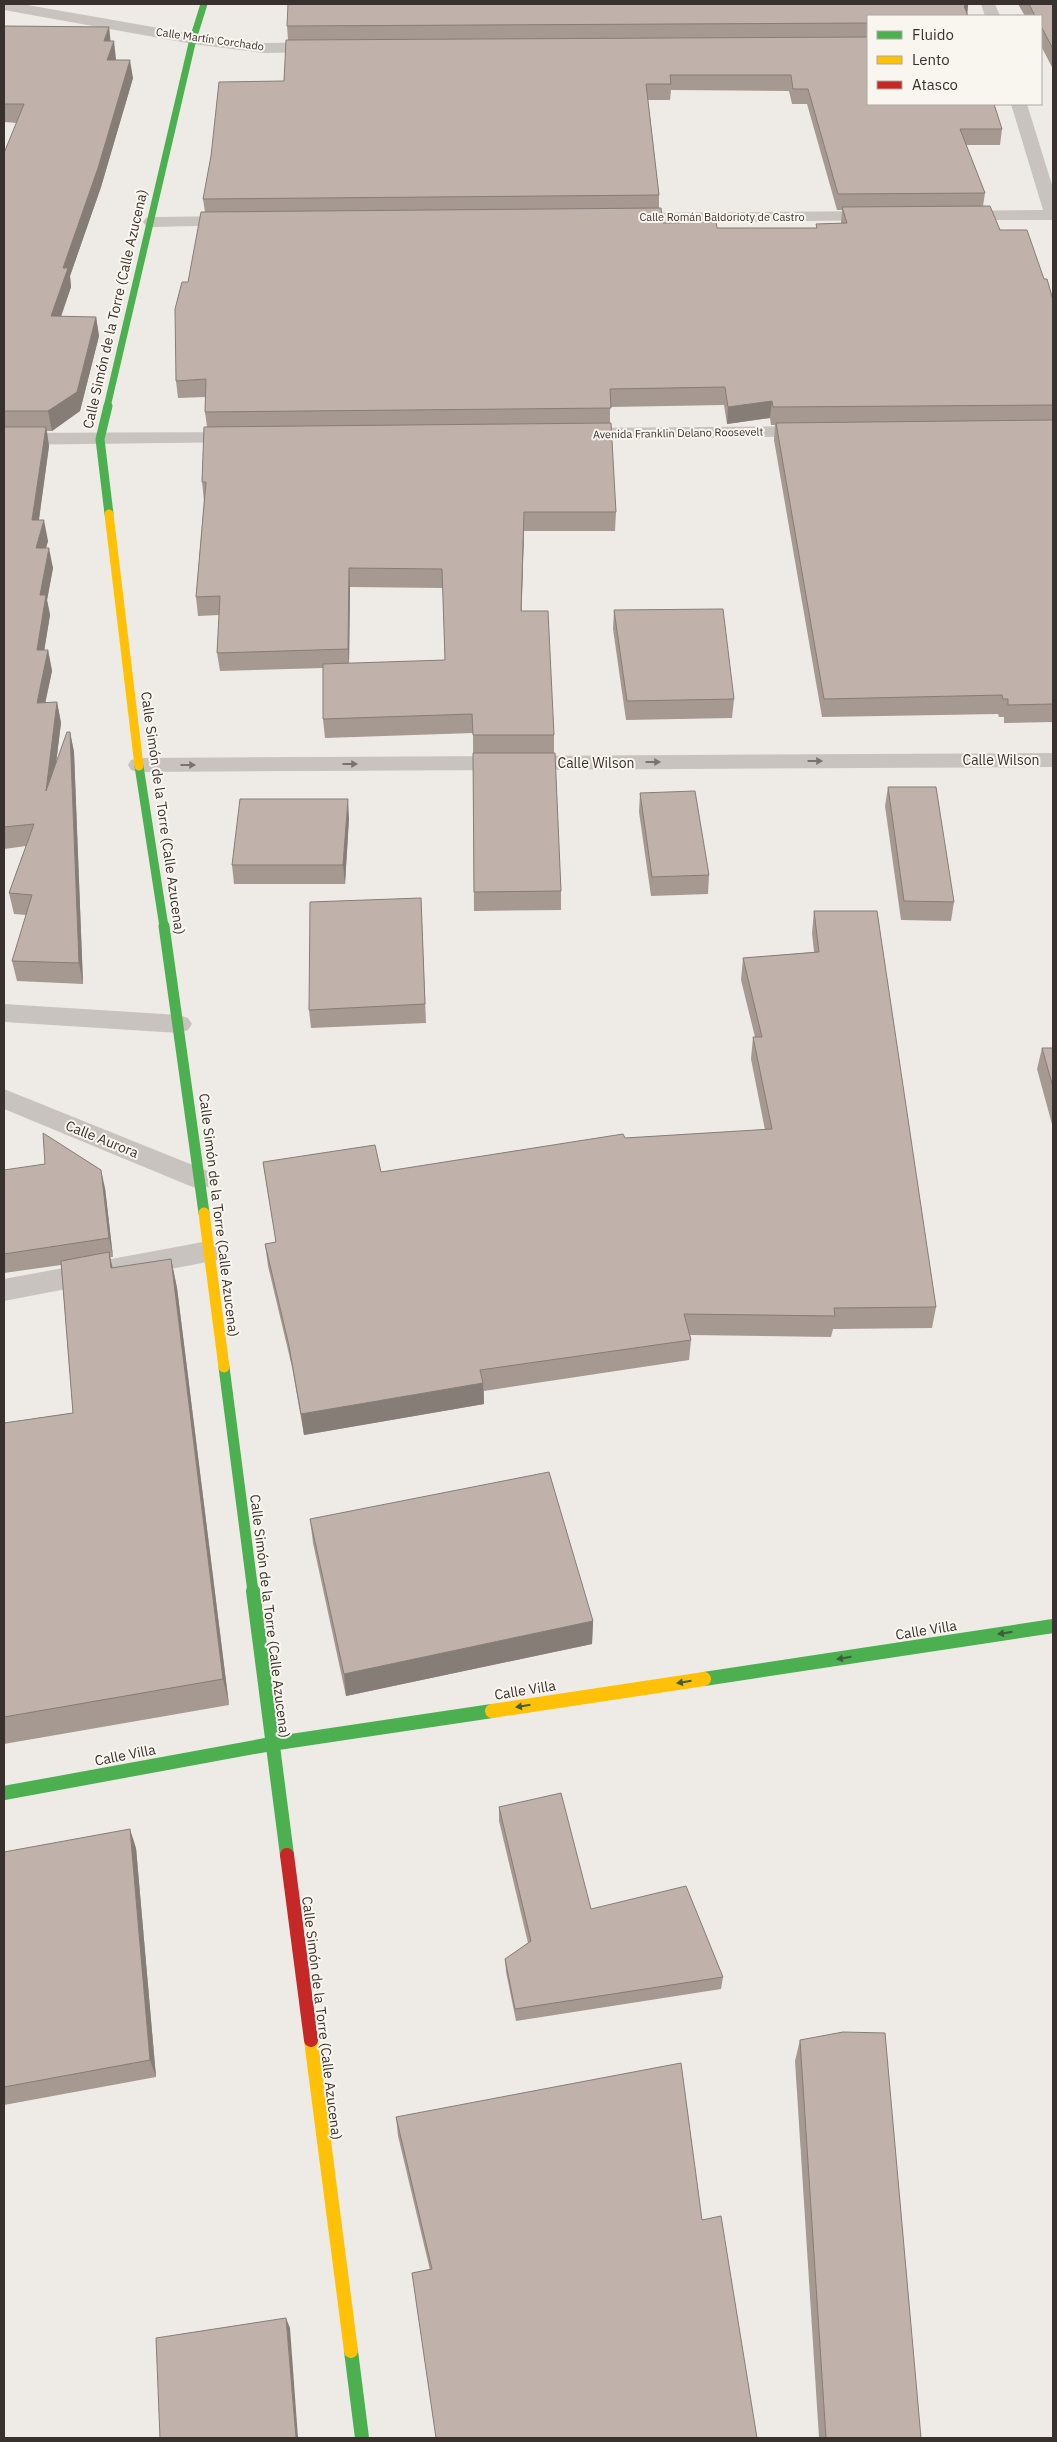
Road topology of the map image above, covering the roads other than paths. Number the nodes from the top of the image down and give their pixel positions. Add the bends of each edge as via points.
1 (204, 4) edge
2 (4, 5) edge
3 (193, 39) junction
4 (342, 47) edge
5 (1019, 105) edge
6 (1053, 215) edge
7 (895, 216) edge
8 (944, 216) edge
9 (607, 218) edge
10 (251, 221) edge
11 (152, 222) junction
12 (835, 432) edge
13 (556, 435) edge
14 (258, 438) edge
15 (4, 439) edge
16 (100, 439) junction
17 (1053, 760) edge
18 (139, 765) junction
19 (4, 1013) edge
20 (179, 1024) junction
21 (4, 1099) edge
22 (200, 1179) junction
23 (208, 1252) junction
24 (4, 1290) edge
25 (1053, 1626) edge
26 (271, 1744) junction
27 (4, 1794) edge
28 (362, 2438) edge

1 - 3 street, Calle Simón de la Torre (Calle Azucena)
2 - 3 street, Calle Martín Corchado
3 - 4 street, Calle Martín Corchado via 263,48
3 - 11 street, Calle Simón de la Torre (Calle Azucena)
5 - 6 street
6 - 8 street
7 - 9 street, Calle Román Baldorioty de Castro
10 - 11 street
11 - 16 street, Calle Simón de la Torre (Calle Azucena)
12 - 13 street, Avenida Franklin Delano Roosevelt
14 - 16 street
15 - 16 street
16 - 18 street, Calle Simón de la Torre (Calle Azucena)
18 -> 17 street, Calle Wilson
18 - 20 street, Calle Simón de la Torre (Calle Azucena)
19 - 20 street
20 - 22 street, Calle Simón de la Torre (Calle Azucena)
21 - 22 street, Calle Aurora
22 - 23 street, Calle Simón de la Torre (Calle Azucena)
23 - 24 street
23 - 26 street, Calle Simón de la Torre (Calle Azucena)
25 -> 26 street, Calle Villa
26 - 27 street, Calle Villa
26 - 28 street, Calle Simón de la Torre (Calle Azucena)

